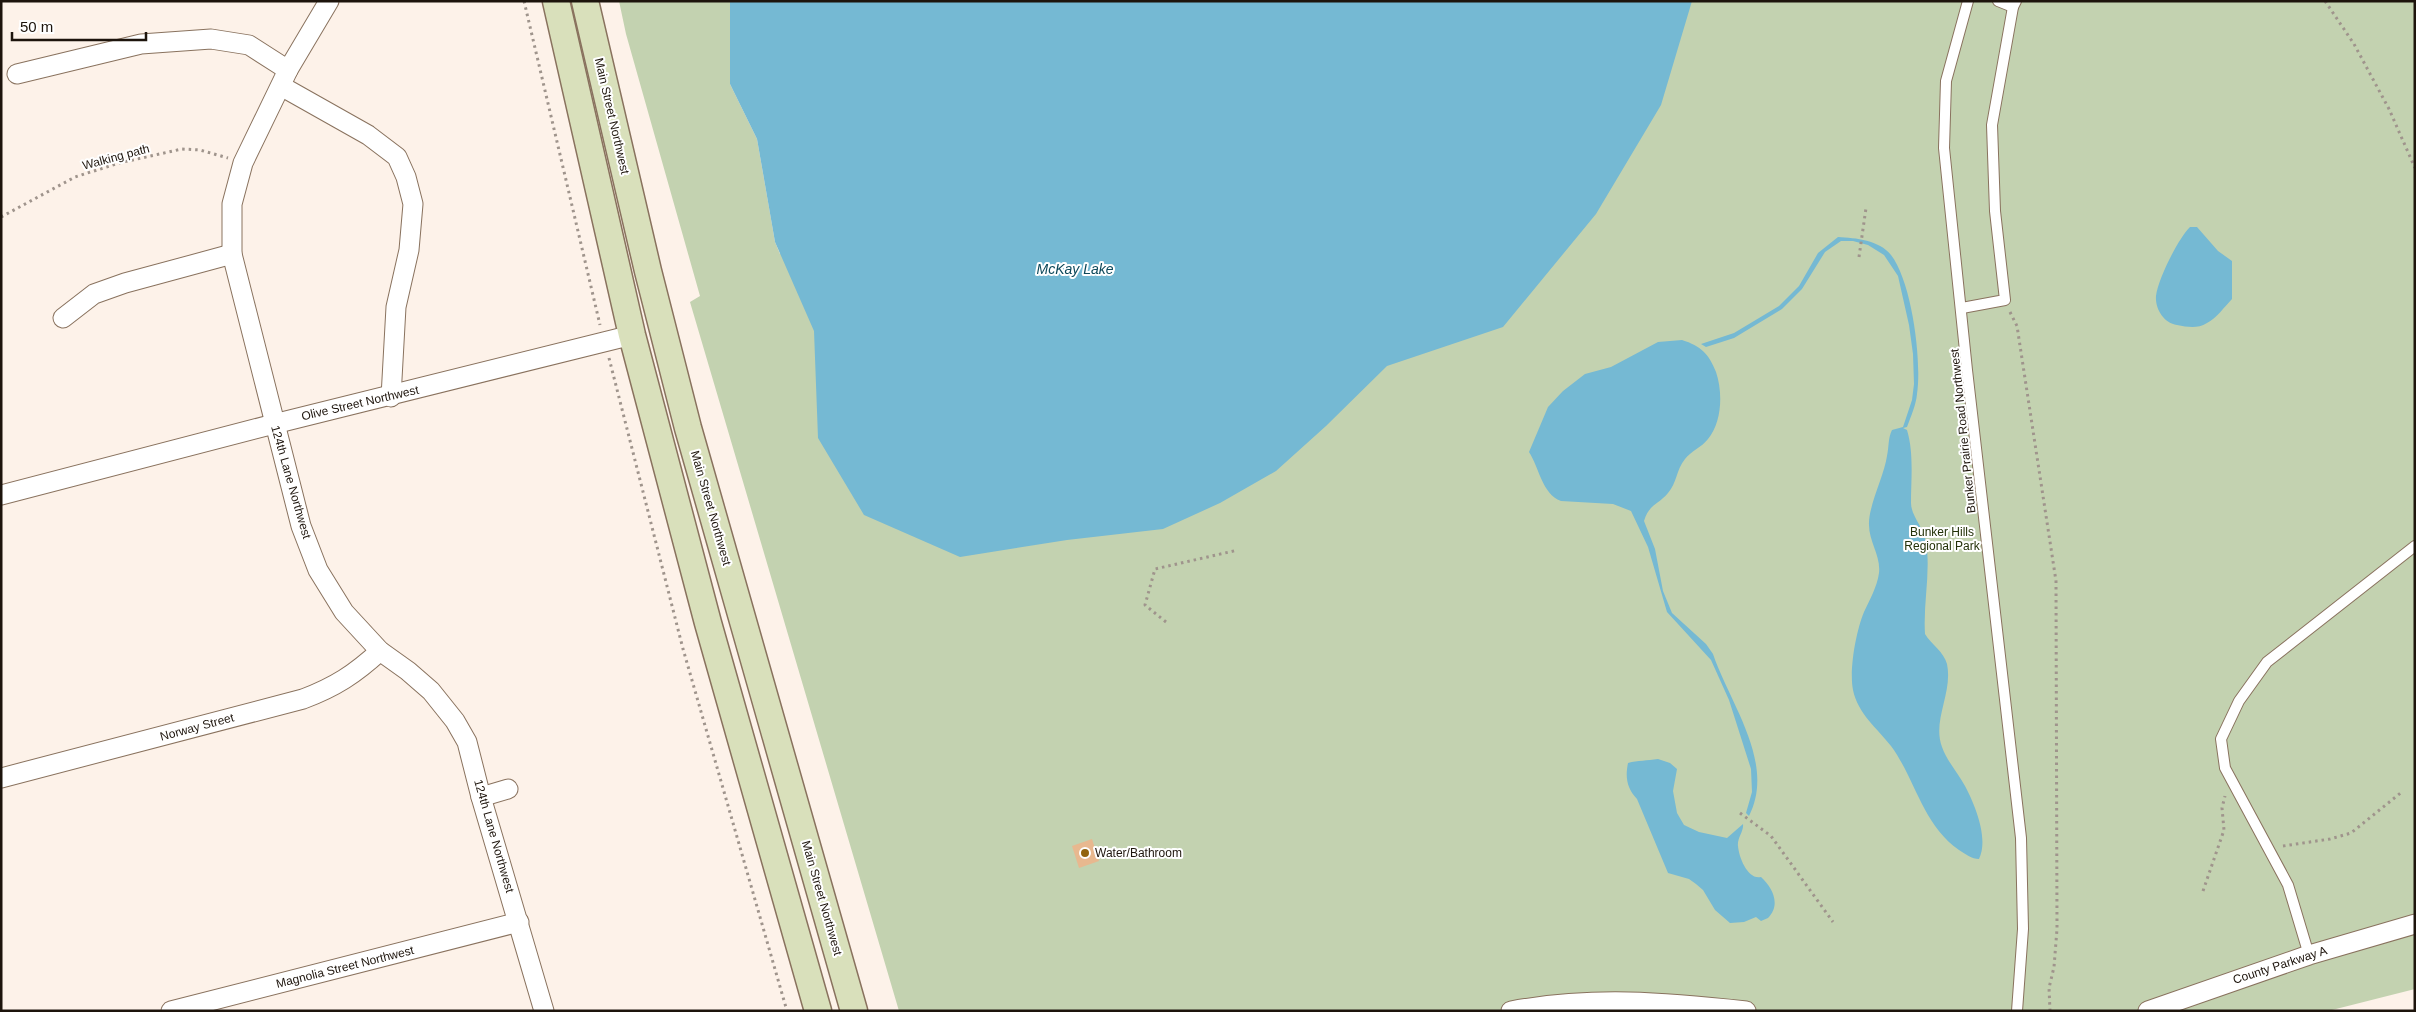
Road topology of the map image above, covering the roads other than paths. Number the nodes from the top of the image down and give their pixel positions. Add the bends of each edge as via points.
1 (329, 1) edge
2 (556, 1) edge
3 (585, 1) edge
4 (1968, 1) edge
5 (1998, 1) edge
6 (2015, 4) edge
7 (17, 74) dead end
8 (285, 78) junction
9 (232, 254) junction
10 (1962, 308) junction
11 (63, 318) dead end
12 (632, 335) junction
13 (391, 397) junction
14 (274, 424) junction
15 (1, 495) edge
16 (2415, 546) edge
17 (380, 651) junction
18 (1, 778) edge
19 (508, 789) dead end
20 (481, 797) junction
21 (519, 922) junction
22 (2415, 924) edge
23 (2309, 955) junction
24 (171, 1011) edge
25 (544, 1011) edge
26 (818, 1011) edge
27 (854, 1011) edge
28 (1512, 1011) edge
29 (1746, 1011) edge
30 (2017, 1011) edge
31 (2148, 1011) edge

1 - 8 street, 124th Lane Northwest
2 - 12 main road
3 - 27 main road, Main Street Northwest via 688,428
4 - 10 lane, Bunker Prairie Road Northwest via 1946,81 1944,148
5 - 6 lane
6 - 10 lane via 1992,125 1995,211 2005,300
7 - 8 street via 141,44 211,38 249,45
8 - 9 street, 124th Lane Northwest via 243,162 232,204
8 - 13 street via 397,157 406,177 413,204 409,250 396,307
9 - 11 street via 94,294
9 - 14 street, 124th Lane Northwest
10 - 30 lane, Bunker Prairie Road Northwest via 2021,838 2023,929
12 - 13 street, Olive Street Northwest
12 - 26 main road via 710,632
13 - 14 street, Olive Street Northwest
14 - 15 street, Olive Street Northwest
14 - 17 street, 124th Lane Northwest via 301,526 318,570 344,612
16 - 23 lane via 2267,662 2239,701 2221,739 2225,768 2288,885
17 - 18 street, Norway Street via 361,669 332,688 303,699
17 - 20 street, 124th Lane Northwest via 431,691 455,721 467,742
19 - 20 street
20 - 21 street, 124th Lane Northwest
21 - 24 street, Magnolia Street Northwest
21 - 25 street, 124th Lane Northwest
22 - 23 street, County Parkway A
23 - 31 street, County Parkway A
28 - 29 street via 1560,1003 1627,1000

